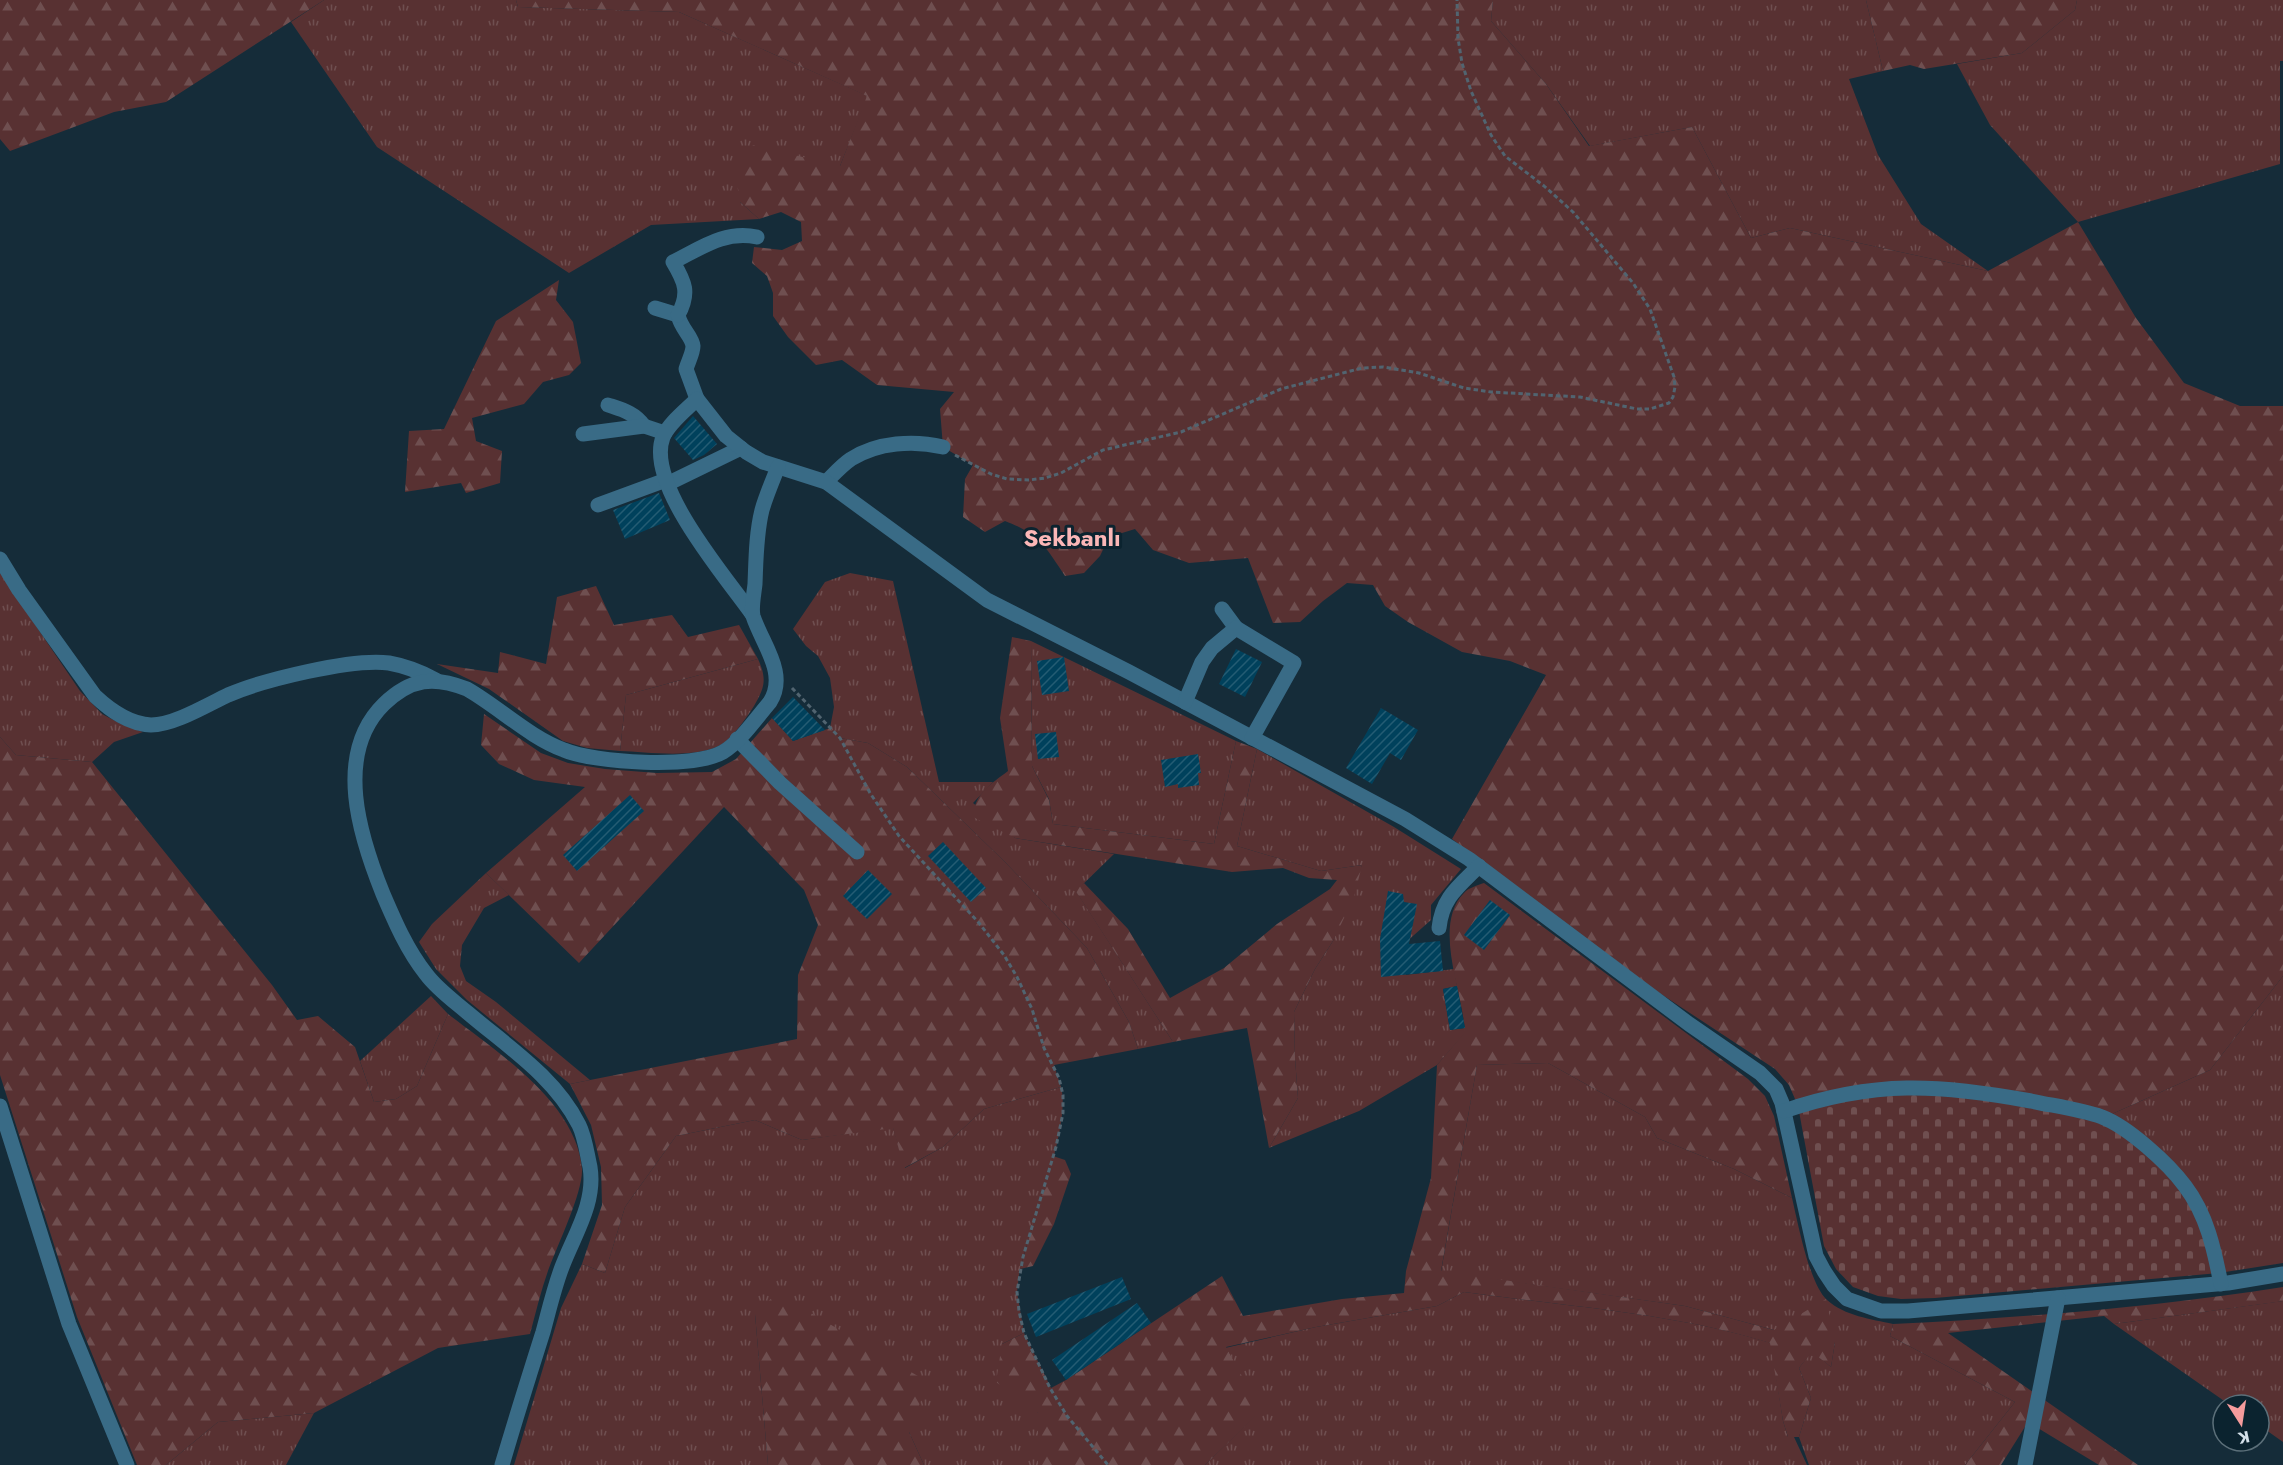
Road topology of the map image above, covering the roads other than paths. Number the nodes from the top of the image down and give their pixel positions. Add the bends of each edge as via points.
1 (758, 237) dead end
2 (655, 308) dead end
3 (678, 315) junction
4 (697, 399) junction
5 (608, 405) dead end
6 (644, 426) junction
7 (665, 433) junction
8 (583, 434) dead end
9 (944, 447) road end
10 (741, 448) junction
11 (778, 467) junction
12 (666, 482) junction
13 (826, 482) junction
14 (598, 505) dead end
15 (0, 558) edge
16 (1222, 609) dead end
17 (753, 614) junction
18 (1236, 628) junction
19 (439, 681) junction
20 (1185, 702) junction
21 (1252, 738) junction
22 (737, 739) junction
23 (857, 852) dead end
24 (1479, 866) junction
25 (1439, 928) dead end
26 (0, 1106) edge
27 (1784, 1111) junction
28 (2283, 1274) edge
29 (2221, 1284) junction
30 (2058, 1298) junction
31 (127, 1465) edge
32 (502, 1465) edge
33 (2025, 1465) edge

1 - 3 street via 731,235 673,262 686,292
2 - 3 street
3 - 4 street via 680,326 692,342 686,369
4 - 7 street
4 - 10 street via 726,436
5 - 6 street via 629,412
6 - 7 street
6 - 8 street
7 - 12 street via 661,450
9 - 13 street via 911,442 872,450 853,458
10 - 11 street
10 - 12 street
11 - 13 street
11 - 17 street via 758,527
12 - 14 street
12 - 17 street via 697,538
13 - 20 street via 987,600
15 - 19 street via 95,696 135,723 164,723 261,683 344,666 386,663 419,671
16 - 18 street
17 - 22 street via 777,676 776,693
18 - 20 street via 1202,662
18 - 21 street via 1294,663
19 - 22 street via 467,689 541,738 576,754 679,762 723,752
19 - 32 street via 406,686 381,707 368,725 355,788 363,835 404,941 426,975 554,1088 580,1127 590,1170 587,1207 562,1267
20 - 21 street
21 - 24 street via 1405,819
22 - 23 street
24 - 25 street via 1446,900
24 - 27 street via 1760,1073 1776,1089
26 - 31 street via 69,1324
27 - 29 street via 1835,1096 1904,1086 2018,1099 2103,1118 2135,1137 2185,1185 2210,1236
27 - 30 street via 1816,1256 1834,1286 1848,1299 1881,1311 1908,1311
28 - 29 street
29 - 30 street
30 - 33 street

